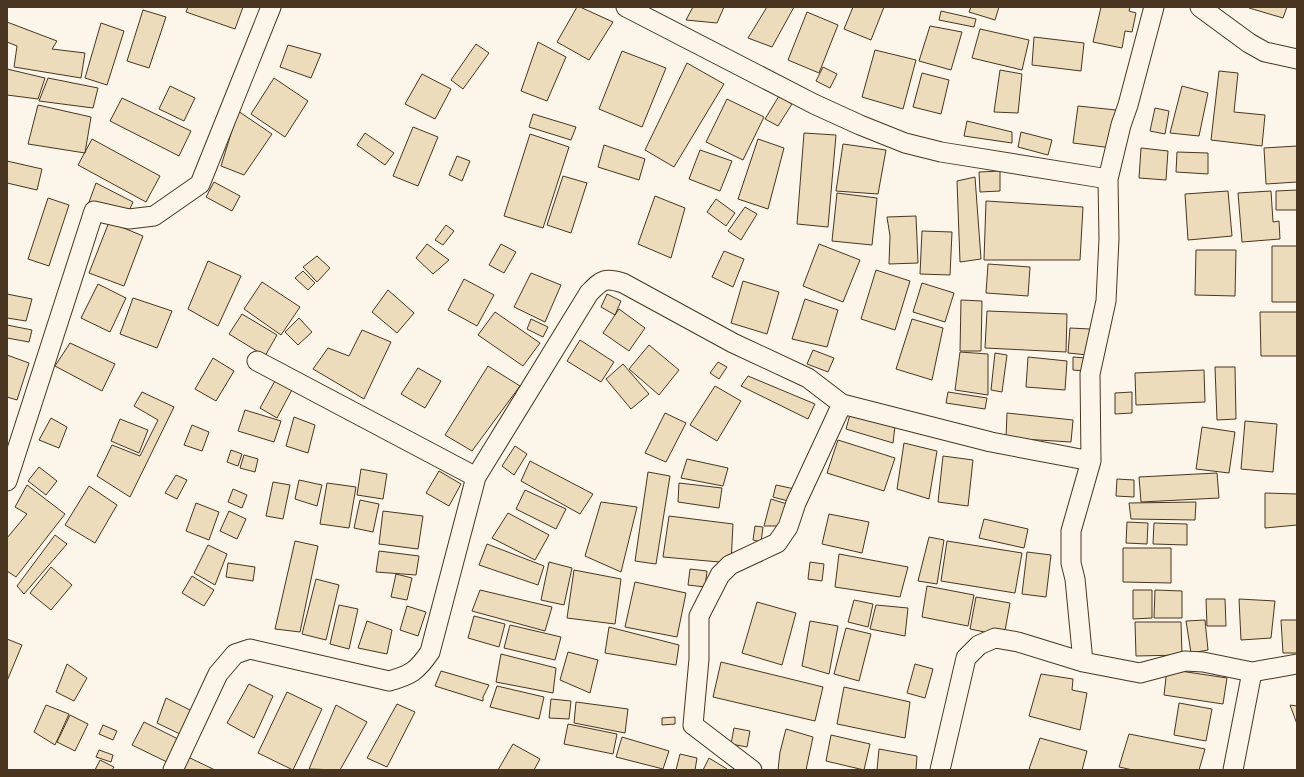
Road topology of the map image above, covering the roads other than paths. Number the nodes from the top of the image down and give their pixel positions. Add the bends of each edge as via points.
1 (271, 7) edge
2 (626, 7) edge
3 (1154, 7) edge
4 (1200, 7) edge
5 (1297, 60) edge
6 (1108, 179) junction
7 (257, 361) dead end
8 (842, 404) junction
9 (1091, 461) junction
10 (476, 477) junction
11 (7, 481) edge
12 (1083, 662) junction
13 (1297, 664) edge
14 (1252, 672) junction
15 (173, 770) edge
16 (752, 770) edge
17 (940, 770) edge
18 (1233, 770) edge

1 - 11 street via 200,184 154,216 129,219 94,211
2 - 6 street via 814,104 905,143 940,152
3 - 6 street
4 - 5 street via 1265,52
6 - 9 street via 1106,301 1090,374
7 - 10 street
8 - 9 street via 991,442
8 - 10 street via 808,378 733,344 623,283 609,279 598,283 588,293
8 - 16 street via 796,503 788,527 777,543 730,565 720,575 699,616 699,659 693,725
9 - 12 street via 1071,531 1071,563 1075,579
10 - 15 street via 430,652 421,666 407,676 389,681 250,649 236,654 218,674
12 - 14 street via 1140,673 1185,661
12 - 17 street via 1018,642 995,638 979,645 966,658
13 - 14 street
14 - 18 street

